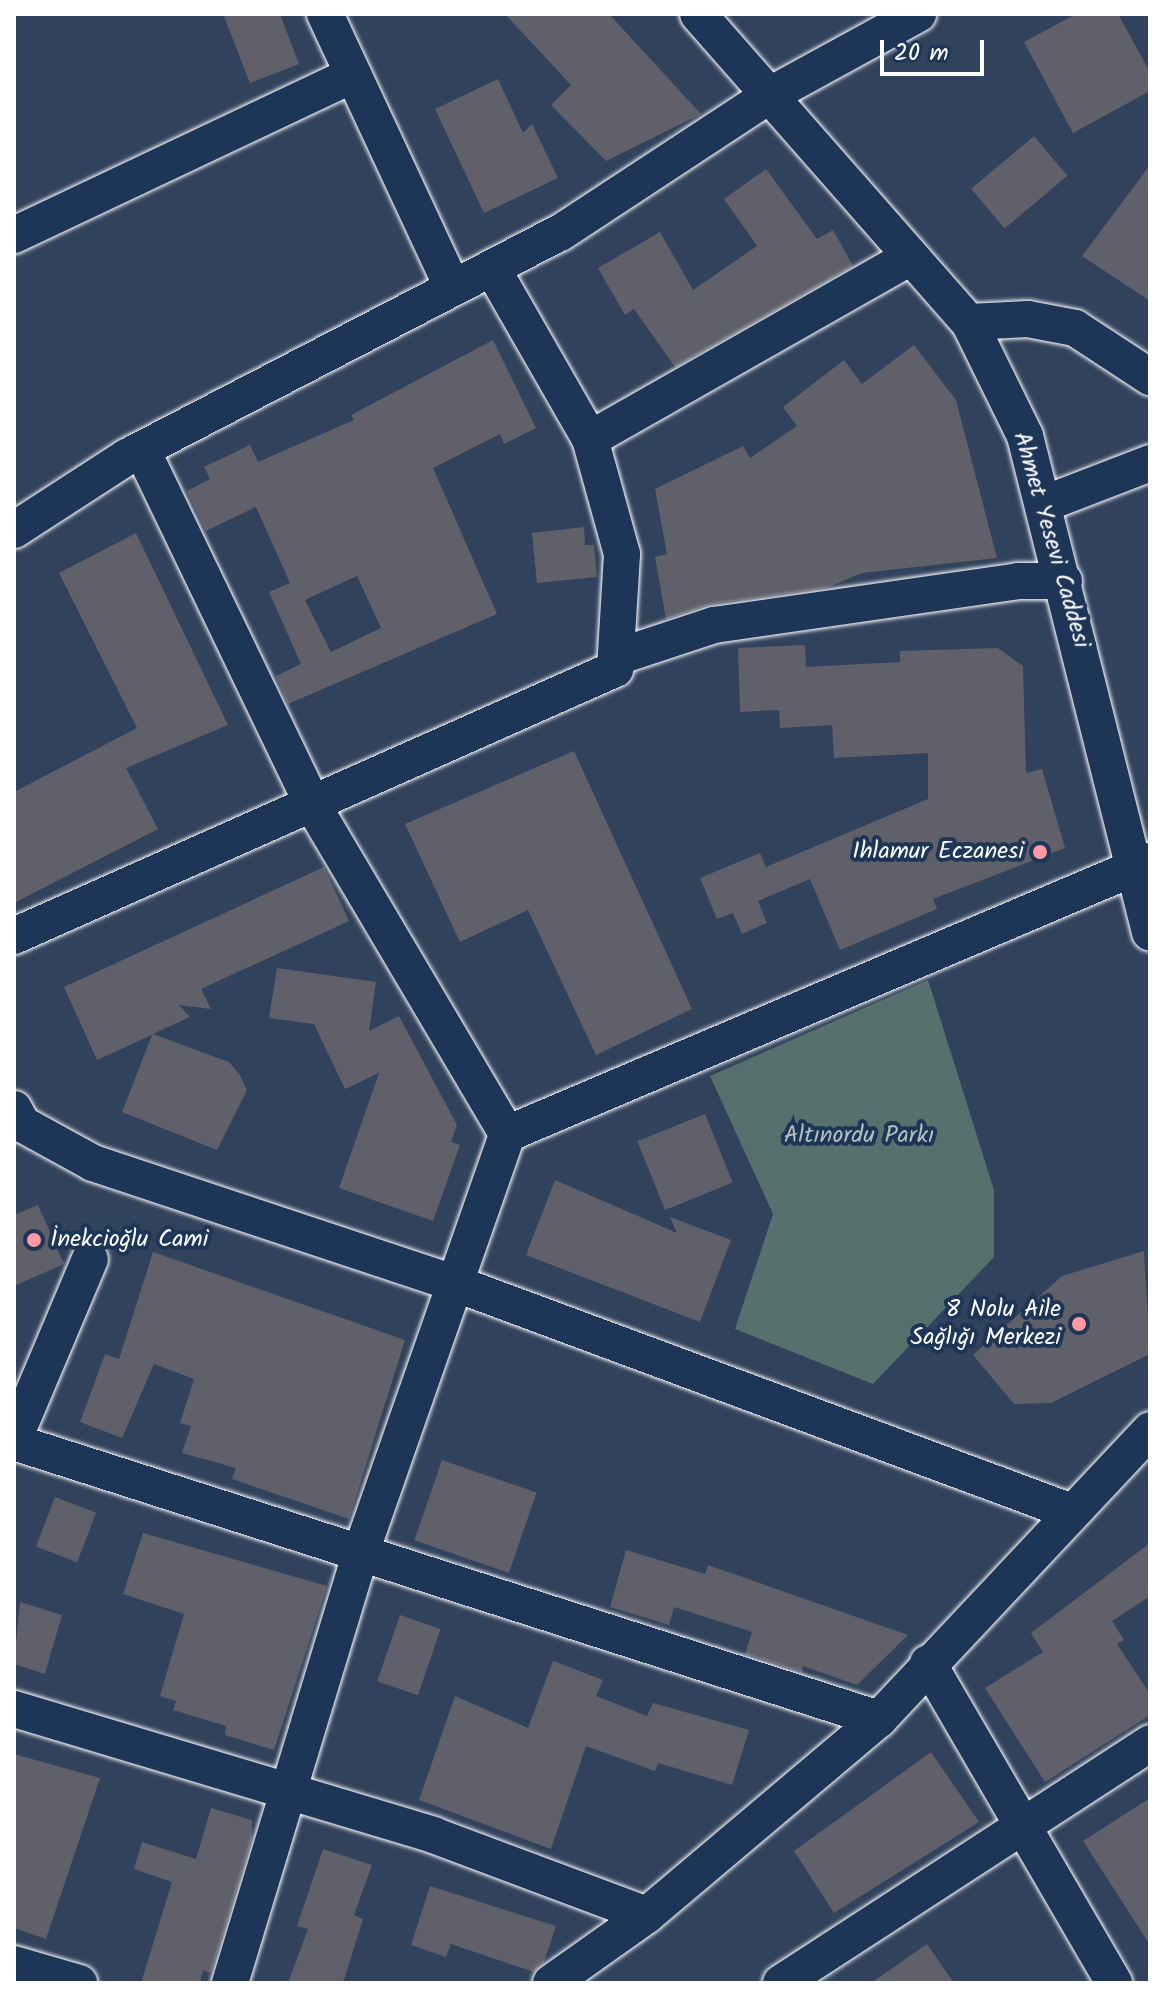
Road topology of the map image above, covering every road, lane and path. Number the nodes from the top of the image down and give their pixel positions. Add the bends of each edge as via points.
1 (325, 14) edge
2 (698, 14) edge
3 (918, 14) edge
4 (353, 75) junction
5 (770, 95) junction
6 (14, 235) edge
7 (911, 257) junction
8 (492, 268) junction
9 (453, 288) junction
10 (969, 322) junction
11 (1150, 377) edge
12 (590, 439) junction
13 (142, 450) junction
14 (1150, 463) edge
15 (1044, 504) junction
16 (14, 530) edge
17 (1064, 581) junction
18 (617, 657) junction
19 (312, 804) junction
20 (1142, 864) edge
21 (1150, 932) edge
22 (14, 936) edge
23 (14, 1109) edge
24 (507, 1134) junction
25 (90, 1259) dead end
26 (454, 1283) junction
27 (1150, 1430) edge
28 (14, 1441) edge
29 (1069, 1511) junction
30 (361, 1552) junction
31 (928, 1663) junction
32 (14, 1709) edge
33 (879, 1719) junction
34 (1150, 1743) edge
35 (283, 1790) junction
36 (1018, 1824) junction
37 (647, 1915) junction
38 (14, 1964) edge
39 (79, 1983) edge
40 (230, 1983) edge
41 (551, 1983) edge
42 (781, 1983) edge
43 (1114, 1983) edge

1 - 4 street
2 - 5 street, Ahmet Yesevi Caddesi
3 - 5 street
4 - 6 street
4 - 9 street
5 - 7 street, Ahmet Yesevi Caddesi
5 - 8 street via 560,233
7 - 10 street, Ahmet Yesevi Caddesi
7 - 12 street
8 - 9 street
8 - 12 street
9 - 13 street
10 - 11 street via 1028,319 1075,328
10 - 15 street, Ahmet Yesevi Caddesi via 1025,436
12 - 18 street via 622,554
13 - 16 street
13 - 19 street
14 - 15 street
15 - 17 street, Ahmet Yesevi Caddesi
17 - 18 street via 1018,581 714,625
17 - 20 street, Ahmet Yesevi Caddesi
18 - 19 street via 615,669
19 - 22 street
19 - 24 street
20 - 21 street, Ahmet Yesevi Caddesi
20 - 24 street
23 - 26 street via 22,1124 93,1163
24 - 26 street
25 - 28 street
26 - 29 street
26 - 30 street
27 - 29 street
28 - 30 street
29 - 31 street
30 - 33 street
30 - 35 street
31 - 33 street
31 - 36 street
32 - 35 street
33 - 37 street
34 - 36 street
35 - 37 street via 433,1835
35 - 40 street
36 - 42 street
36 - 43 street
37 - 41 street
38 - 39 street

